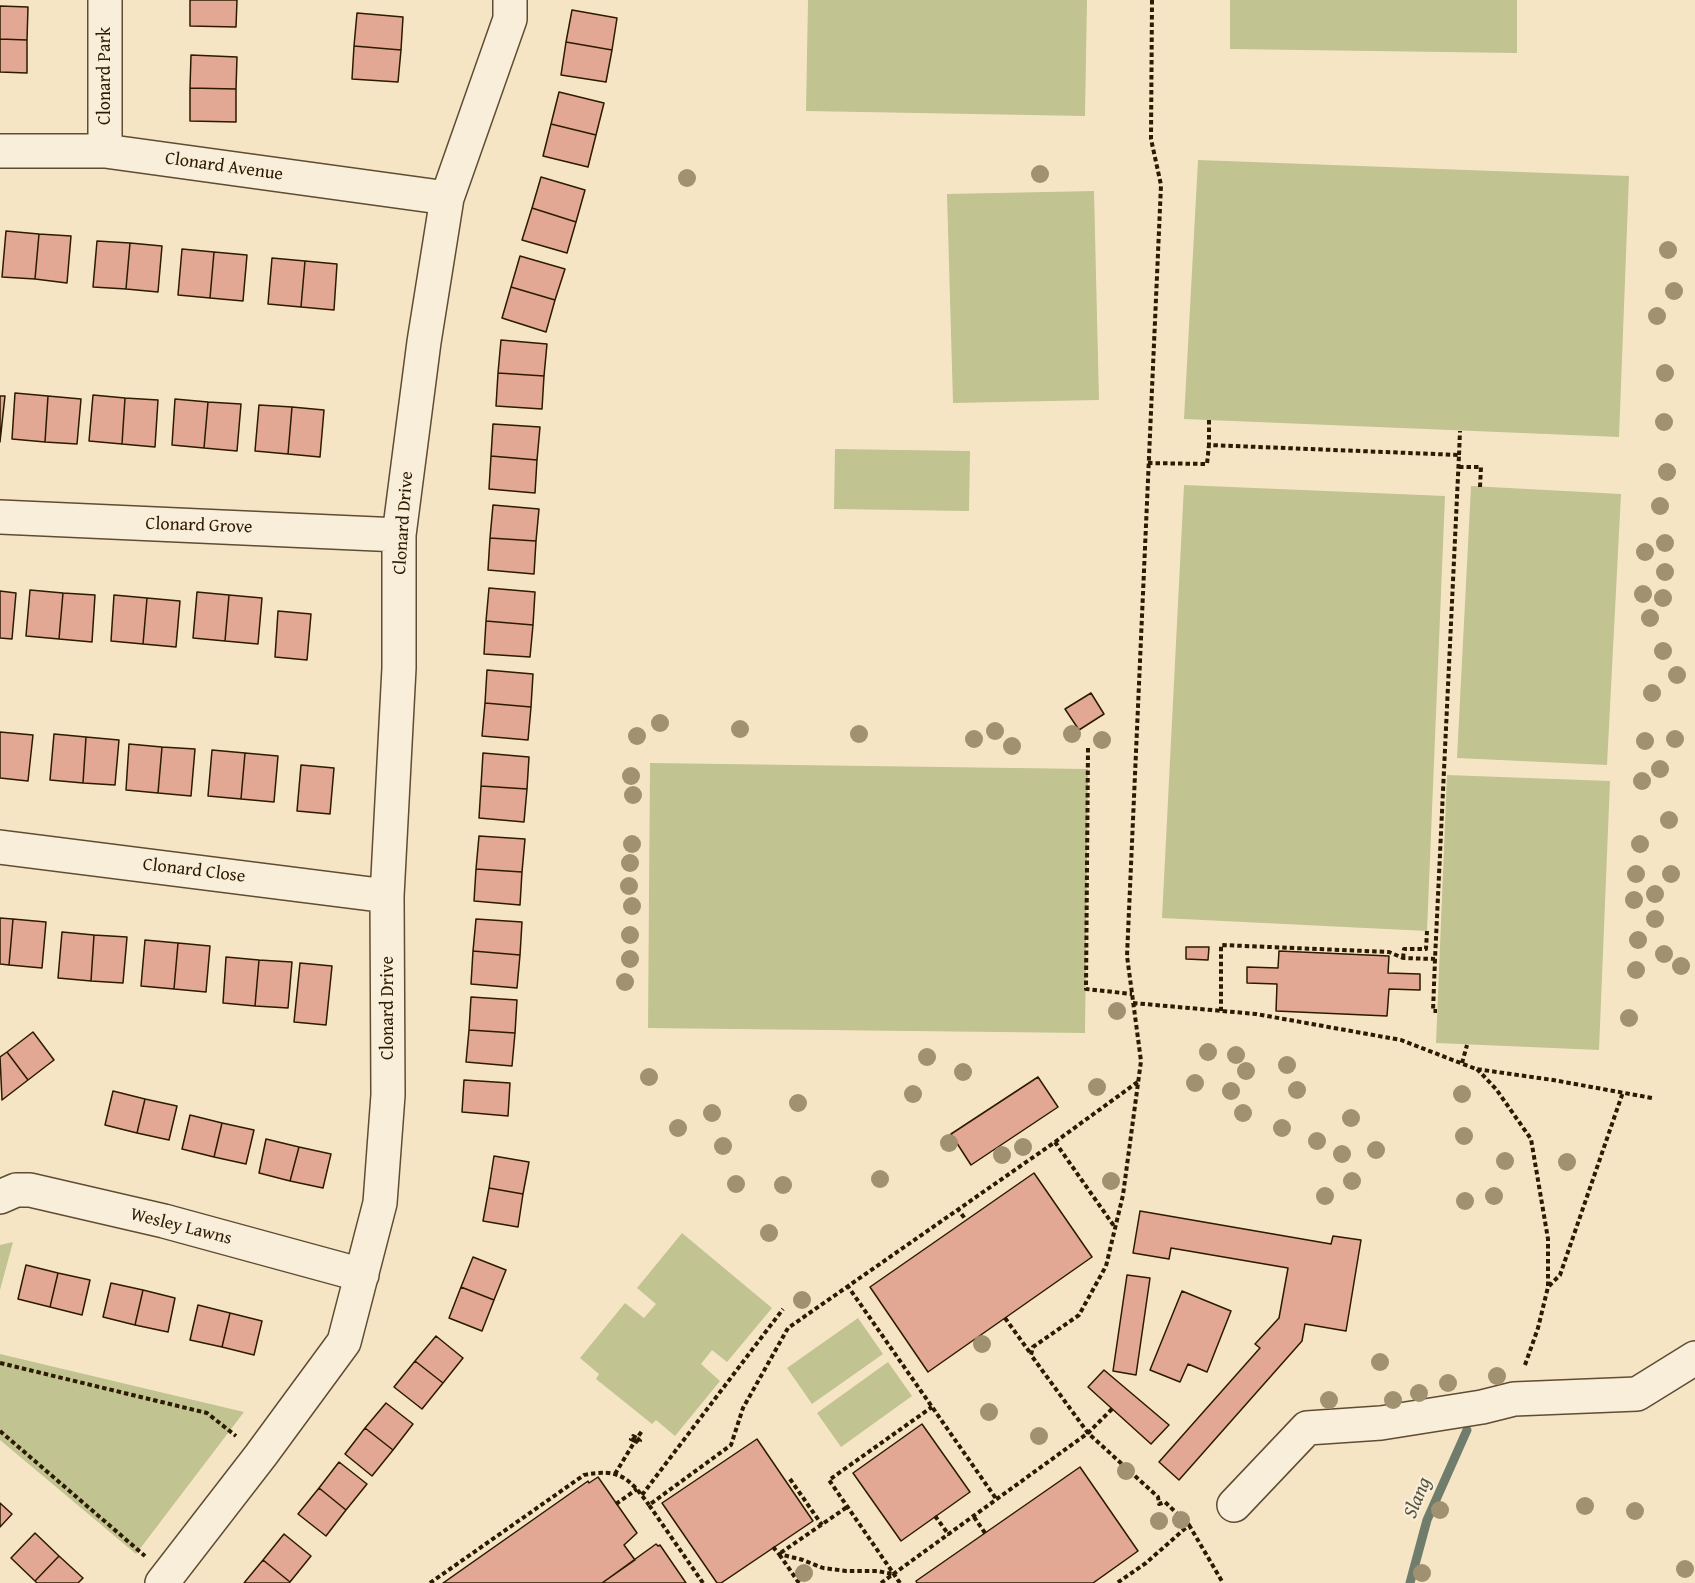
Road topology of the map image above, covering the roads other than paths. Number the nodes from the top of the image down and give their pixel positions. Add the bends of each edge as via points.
1 (105, 0) edge
2 (510, 0) edge
3 (0, 151) edge
4 (105, 151) junction
5 (447, 198) junction
6 (0, 517) edge
7 (399, 535) junction
8 (0, 847) edge
9 (387, 896) junction
10 (0, 1197) edge
11 (362, 1275) junction
12 (1695, 1358) edge
13 (1234, 1505) dead end
14 (165, 1579) edge

1 - 4 street, Clonard Park
2 - 5 street, Clonard Drive via 510,20
3 - 4 street, Clonard Avenue
4 - 5 street, Clonard Avenue
5 - 7 street, Clonard Drive
6 - 7 street, Clonard Grove
7 - 9 street, Clonard Drive via 399,668
8 - 9 street, Clonard Close
9 - 11 street, Clonard Drive via 388,1095 380,1203
10 - 11 street, Wesley Lawns via 16,1190 30,1190 164,1221
11 - 14 street via 344,1342
12 - 13 street via 1637,1394 1514,1399 1380,1423 1307,1428

